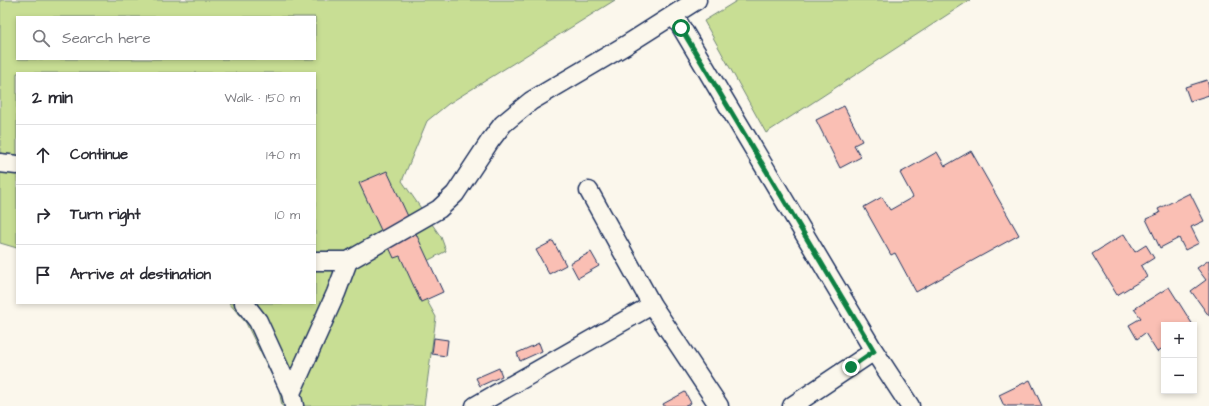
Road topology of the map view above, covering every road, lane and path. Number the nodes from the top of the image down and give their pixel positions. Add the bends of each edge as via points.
1 (697, 0) edge
2 (674, 15) junction
3 (0, 163) edge
4 (16, 165) edge
5 (589, 191) dead end
6 (316, 261) edge
7 (348, 261) junction
8 (245, 304) edge
9 (652, 305) junction
10 (874, 351) junction
11 (292, 399) edge
12 (475, 406) edge
13 (719, 406) edge
14 (792, 406) edge
15 (910, 406) edge

1 - 2 street
2 - 7 street via 531,101 503,124 455,194 439,209
2 - 10 street
3 - 4 street
5 - 9 street
6 - 7 street
7 - 11 street
8 - 11 street via 258,321
9 - 12 street
9 - 13 street
10 - 14 street
10 - 15 street

